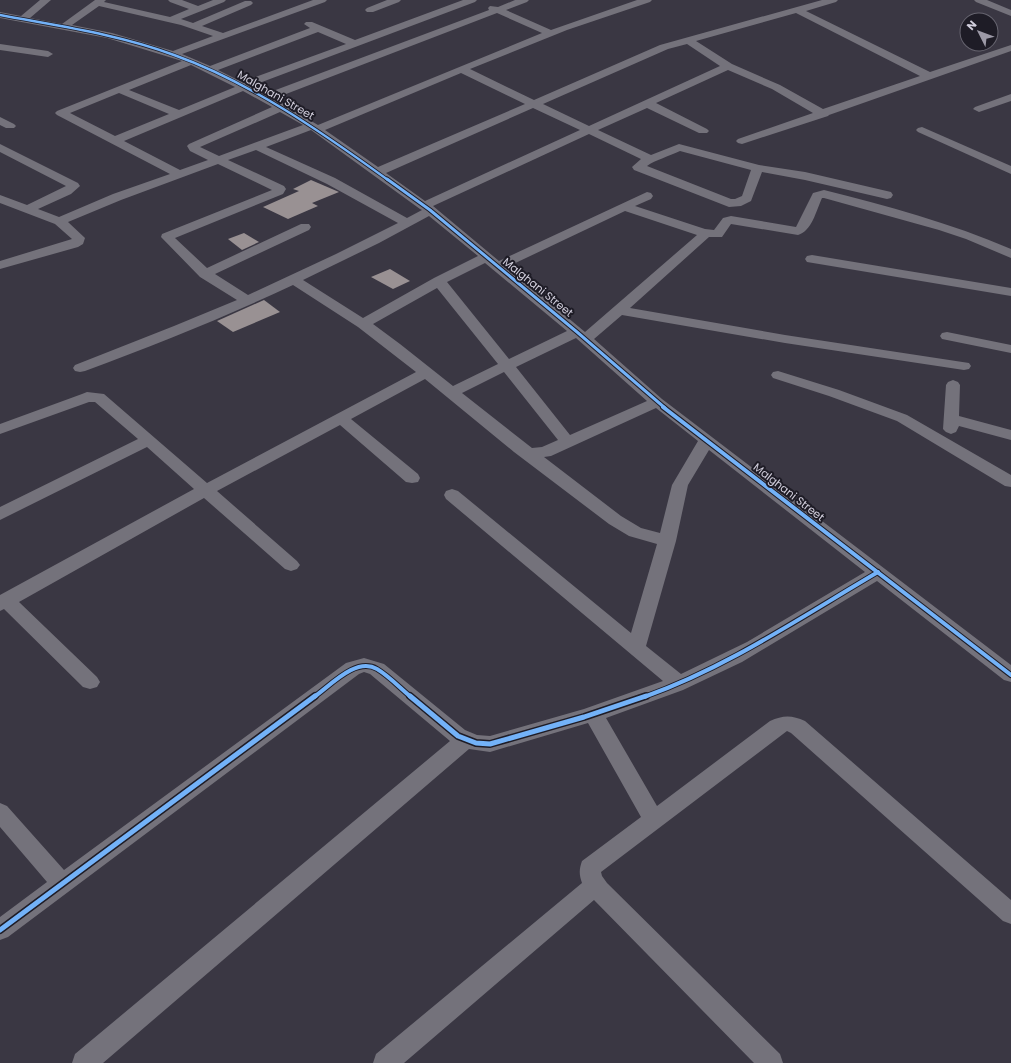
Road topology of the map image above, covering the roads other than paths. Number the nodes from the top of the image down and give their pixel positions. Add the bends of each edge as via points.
1 (46, 0) edge
2 (173, 0) edge
3 (221, 0) edge
4 (319, 0) edge
5 (396, 0) edge
6 (524, 0) edge
7 (647, 0) edge
8 (833, 0) edge
9 (979, 0) edge
10 (99, 2) edge
11 (244, 2) edge
12 (479, 2) edge
13 (198, 9) junction
14 (370, 10) dead end
15 (498, 10) junction
16 (797, 10) junction
17 (1011, 13) edge
18 (0, 15) edge
19 (278, 16) junction
20 (24, 18) junction
21 (170, 20) junction
22 (306, 23) dead end
23 (65, 26) junction
24 (193, 26) junction
25 (402, 26) junction
26 (319, 28) junction
27 (550, 33) junction
28 (223, 36) junction
29 (428, 36) junction
30 (689, 41) junction
31 (356, 43) junction
32 (0, 47) edge
33 (1011, 48) edge
34 (383, 53) junction
35 (48, 54) dead end
36 (173, 54) junction
37 (191, 61) junction
38 (728, 66) junction
39 (462, 69) junction
40 (210, 70) junction
41 (929, 76) junction
42 (243, 86) junction
43 (118, 89) junction
44 (1011, 97) edge
45 (265, 98) junction
46 (646, 103) junction
47 (534, 104) junction
48 (282, 107) junction
49 (979, 109) dead end
50 (178, 114) junction
51 (824, 114) junction
52 (0, 120) edge
53 (10, 126) dead end
54 (315, 128) junction
55 (588, 130) junction
56 (922, 130) dead end
57 (703, 131) dead end
58 (114, 141) junction
59 (742, 141) dead end
60 (0, 146) edge
61 (256, 146) junction
62 (649, 159) junction
63 (217, 160) junction
64 (758, 168) junction
65 (1011, 170) edge
66 (377, 172) junction
67 (179, 174) junction
68 (887, 195) dead end
69 (647, 196) dead end
70 (0, 199) edge
71 (625, 207) junction
72 (427, 208) junction
73 (28, 209) junction
74 (59, 221) junction
75 (407, 223) junction
76 (305, 227) dead end
77 (704, 233) junction
78 (1011, 254) edge
79 (486, 257) junction
80 (812, 259) dead end
81 (0, 265) edge
82 (498, 266) junction
83 (205, 274) junction
84 (294, 280) junction
85 (439, 281) junction
86 (1011, 292) edge
87 (248, 301) junction
88 (619, 310) junction
89 (363, 324) junction
90 (581, 335) junction
91 (947, 336) dead end
92 (1011, 349) edge
93 (506, 366) junction
94 (964, 366) dead end
95 (80, 368) dead end
96 (427, 372) junction
97 (778, 375) dead end
98 (953, 385) dead end
99 (452, 392) junction
100 (657, 402) junction
101 (341, 418) junction
102 (952, 419) junction
103 (0, 429) edge
104 (1011, 435) edge
105 (149, 440) junction
106 (707, 440) junction
107 (568, 442) junction
108 (951, 445) junction
109 (529, 454) junction
110 (412, 478) dead end
111 (1011, 482) edge
112 (206, 490) junction
113 (452, 495) dead end
114 (0, 514) edge
115 (667, 541) junction
116 (291, 565) dead end
117 (878, 572) junction
118 (3, 602) edge
119 (636, 648) junction
120 (1011, 675) edge
121 (90, 682) dead end
122 (678, 683) junction
123 (594, 715) junction
124 (466, 740) junction
125 (0, 812) edge
126 (654, 820) junction
127 (62, 884) junction
128 (595, 886) junction
129 (1011, 914) edge
130 (0, 930) edge
131 (84, 1063) edge
132 (385, 1063) edge
133 (771, 1063) edge

1 - 20 street
2 - 13 street
3 - 13 street
4 - 19 street
5 - 14 street
6 - 15 street
7 - 27 street
8 - 16 street
9 - 17 street
10 - 21 street
10 - 23 street
11 - 19 street
11 - 24 street
12 - 15 street
12 - 25 street
13 - 21 street
15 - 27 street
15 - 29 street
16 - 30 street
16 - 41 street
18 - 20 street, Malghani Street
19 - 28 street
20 - 23 street, Malghani Street
21 - 24 street
22 - 26 street
23 - 36 street, Malghani Street via 108,35
24 - 28 street
25 - 29 street
25 - 31 street
26 - 31 street
26 - 40 street
27 - 39 street
28 - 36 street
29 - 34 street
30 - 38 street
30 - 47 street via 664,47
31 - 34 street
31 - 42 street
32 - 35 street
33 - 41 street
34 - 45 street
36 - 37 street, Malghani Street
37 - 40 street, Malghani Street
37 - 43 street
38 - 46 street
38 - 51 street via 776,87
39 - 47 street
39 - 54 street
40 - 42 street, Malghani Street
41 - 51 street
42 - 45 street, Malghani Street
42 - 50 street
43 - 50 street
43 - 58 street via 61,113
44 - 49 street
45 - 48 street, Malghani Street
46 - 55 street
46 - 57 street
47 - 55 street
47 - 66 street
48 - 54 street, Malghani Street
48 - 63 street via 193,146 194,149
50 - 58 street
51 - 59 street
52 - 53 street
54 - 61 street
54 - 66 street, Malghani Street
55 - 62 street
55 - 72 street
56 - 65 street
58 - 67 street
60 - 73 street via 74,186 67,192
61 - 63 street
61 - 75 street via 331,181
62 - 64 street via 679,147
62 - 64 street via 638,168 729,203 747,198
63 - 67 street
63 - 83 street via 280,189 276,193 167,237
64 - 68 street
66 - 72 street, Malghani Street
67 - 74 street
69 - 71 street
70 - 73 street
71 - 77 street
71 - 82 street
72 - 75 street
72 - 79 street, Malghani Street
73 - 74 street
74 - 81 street via 79,238 78,241 48,253
75 - 84 street
76 - 83 street
77 - 78 street via 717,234 730,220 800,230 817,196 824,194 944,227
77 - 88 street
79 - 82 street, Malghani Street
79 - 85 street
80 - 86 street
82 - 90 street, Malghani Street
83 - 87 street
84 - 87 street
84 - 89 street
85 - 89 street
85 - 93 street
87 - 95 street
88 - 90 street
88 - 94 street via 785,339
89 - 96 street
90 - 93 street
90 - 100 street, Malghani Street
91 - 92 street
93 - 99 street
93 - 107 street
96 - 99 street
96 - 101 street
97 - 108 street via 902,418
98 - 102 street
99 - 109 street
100 - 106 street, Malghani Street
100 - 107 street
101 - 110 street
101 - 112 street
102 - 104 street
102 - 108 street
103 - 105 street via 93,396 99,397
105 - 112 street
105 - 114 street
106 - 115 street via 680,485
106 - 117 street, Malghani Street
107 - 109 street via 545,452
108 - 111 street
109 - 115 street via 615,520 635,532
112 - 116 street
112 - 118 street
113 - 119 street
115 - 119 street
117 - 120 street, Malghani Street
117 - 122 street via 735,657
118 - 121 street
119 - 122 street
122 - 123 street
123 - 124 street via 490,744
123 - 126 street
124 - 127 street via 377,669 364,665 353,668
124 - 131 street
125 - 127 street
126 - 128 street via 590,868 589,877
126 - 129 street via 777,727 785,722 791,723
127 - 130 street
128 - 132 street
128 - 133 street

